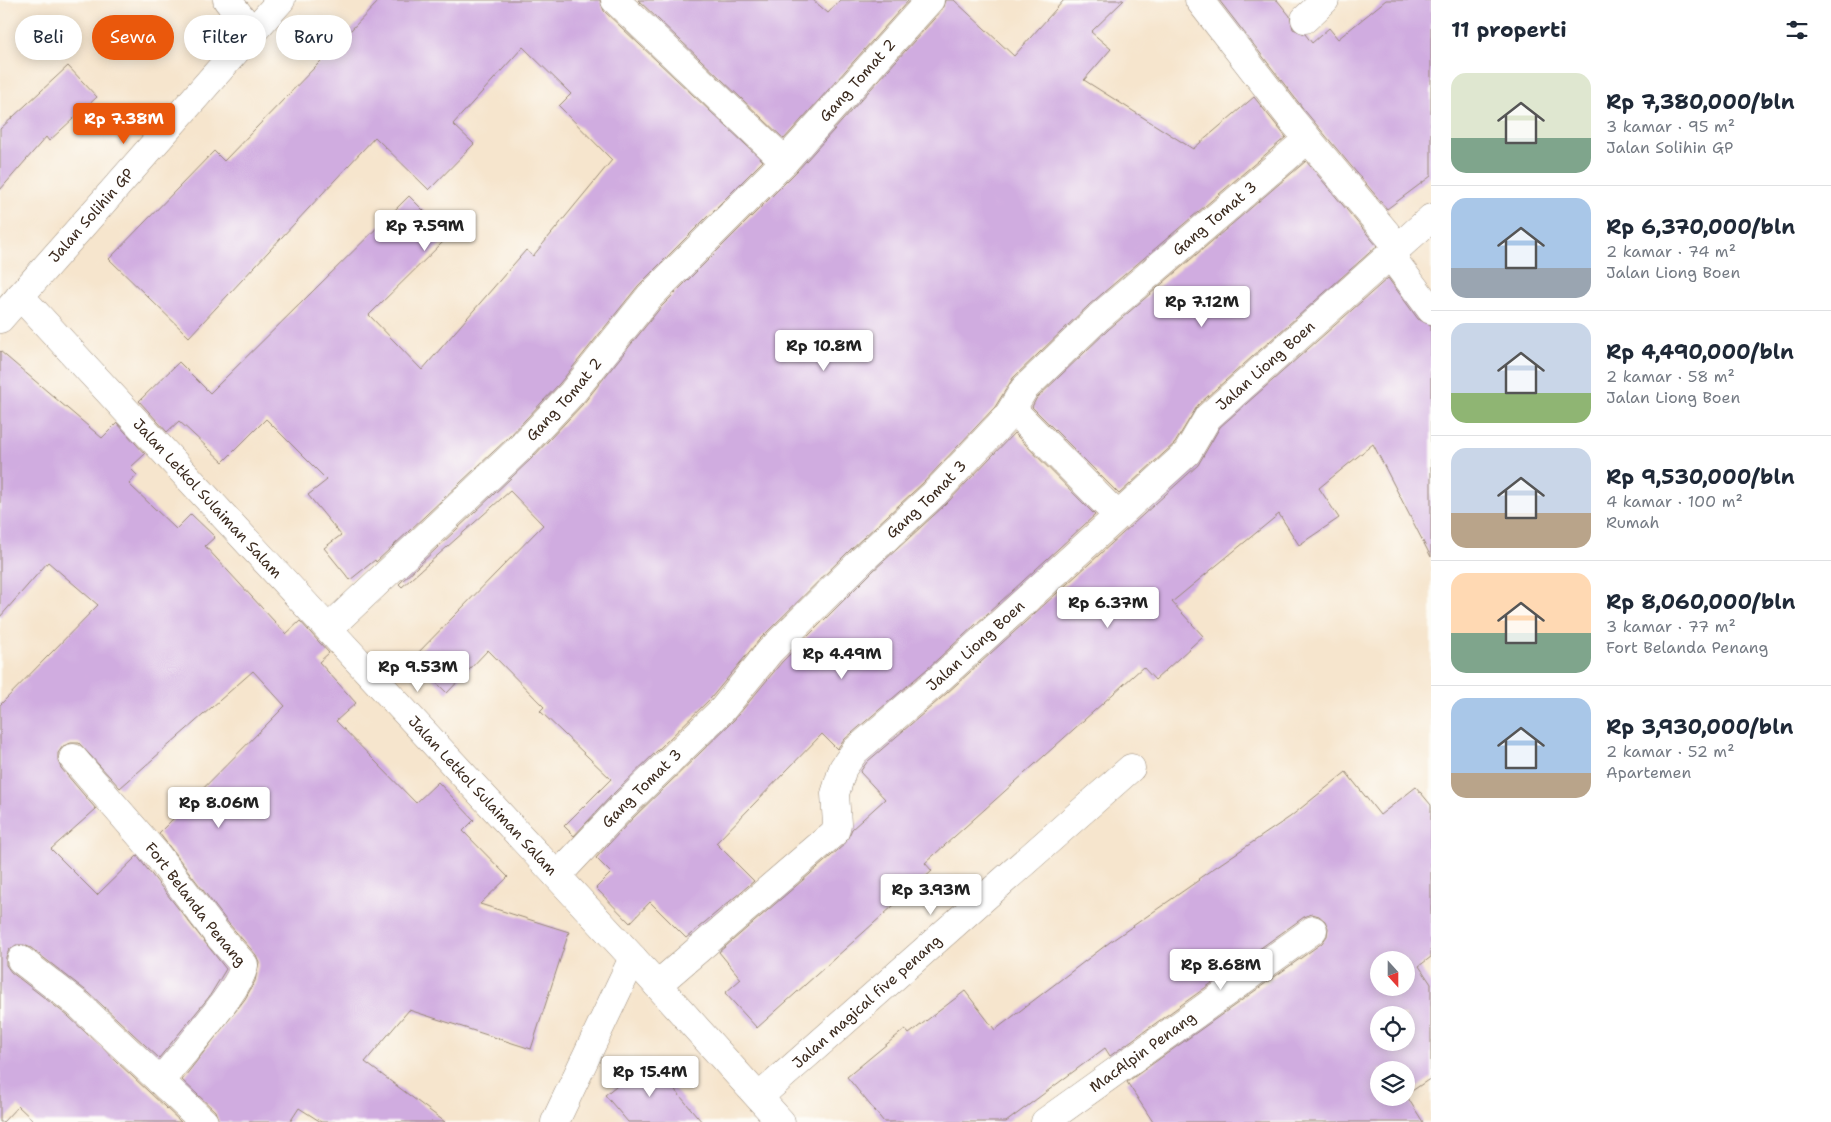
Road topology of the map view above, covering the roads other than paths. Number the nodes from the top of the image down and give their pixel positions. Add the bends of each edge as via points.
1 (227, 0) edge
2 (281, 0) edge
3 (615, 0) edge
4 (930, 0) edge
5 (1199, 0) edge
6 (1325, 0) edge
7 (239, 15) edge
8 (266, 17) edge
9 (1305, 19) dead end
10 (228, 60) edge
11 (1308, 139) junction
12 (785, 161) junction
13 (1431, 218) edge
14 (1394, 251) junction
15 (20, 296) junction
16 (1431, 310) edge
17 (0, 319) edge
18 (1013, 410) junction
19 (1117, 515) junction
20 (329, 628) junction
21 (73, 758) dead end
22 (1132, 768) dead end
23 (557, 876) junction
24 (1313, 930) dead end
25 (633, 958) junction
26 (21, 960) dead end
27 (657, 985) junction
28 (160, 1081) junction
29 (759, 1097) junction
30 (204, 1122) edge
31 (555, 1122) edge
32 (781, 1122) edge
33 (1045, 1122) edge

1 - 7 street
2 - 8 street, Jalan Solihin GP
3 - 12 street
4 - 12 street, Gang Tomat 2
5 - 11 street
6 - 9 street
10 - 15 street, Jalan Solihin GP
11 - 14 street
11 - 18 street, Gang Tomat 3 via 1099,317 1024,389
12 - 20 street, Gang Tomat 2 via 649,297 572,394 520,448
13 - 14 street, Jalan Liong Boen
14 - 16 street
14 - 19 street, Jalan Liong Boen via 1208,417 1187,453
15 - 17 street, Jalan Solihin GP
15 - 20 street, Jalan Letkol Sulaiman Salam
18 - 19 street
18 - 23 street, Gang Tomat 3 via 934,494 770,651 723,709 622,807
19 - 27 street, Jalan Liong Boen via 855,752 843,768 836,794 835,832
20 - 23 street, Jalan Letkol Sulaiman Salam
21 - 28 street, Fort Belanda Penang via 157,855 216,934 244,964 231,992
22 - 29 street, Jalan magical five penang
23 - 25 street, Jalan Letkol Sulaiman Salam
24 - 33 street, MacAlpin Penang
25 - 27 street, Jalan Letkol Sulaiman Salam
25 - 31 street
26 - 28 street via 78,1004
27 - 29 street, Jalan Letkol Sulaiman Salam
28 - 30 street
29 - 32 street, Jalan Letkol Sulaiman Salam

